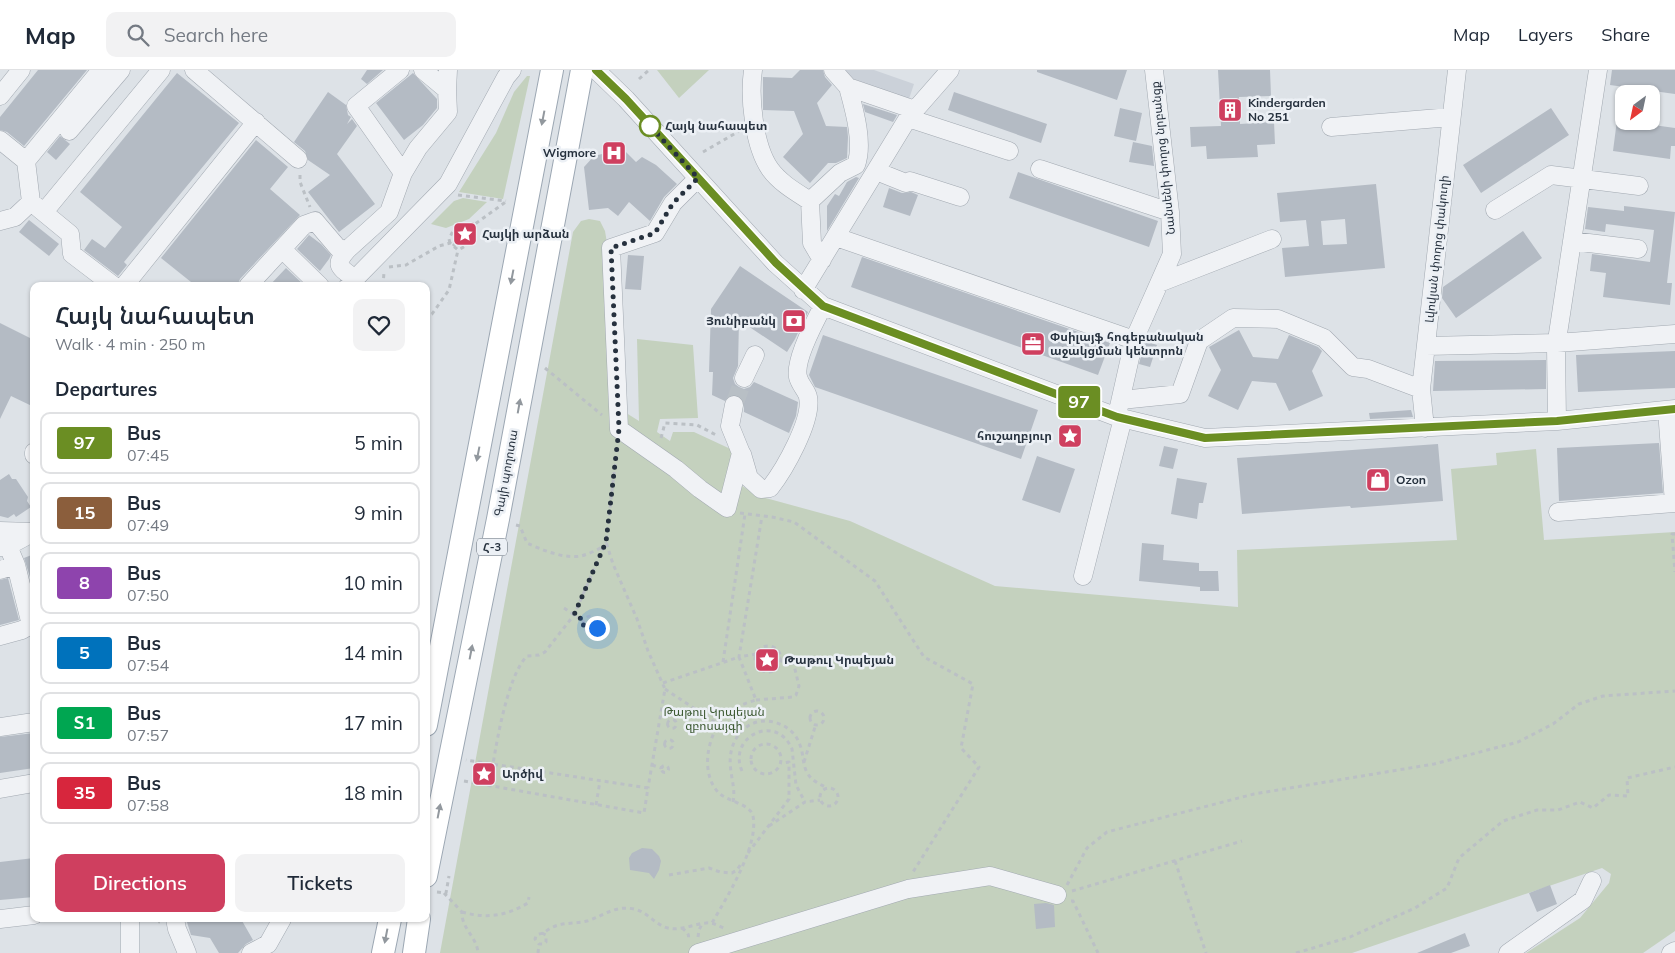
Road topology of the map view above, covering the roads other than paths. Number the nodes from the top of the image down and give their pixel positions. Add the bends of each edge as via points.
1 (21, 70) edge
2 (101, 70) edge
3 (120, 70) edge
4 (161, 70) edge
5 (194, 70) edge
6 (400, 70) edge
7 (423, 70) edge
8 (448, 70) edge
9 (512, 70) edge
10 (552, 70) edge
11 (582, 70) edge
12 (596, 70) edge
13 (753, 70) edge
14 (833, 70) edge
15 (950, 70) edge
16 (1154, 70) edge
17 (1456, 70) edge
18 (1598, 70) edge
19 (848, 87) junction
20 (447, 90) junction
21 (0, 96) edge
22 (911, 114) junction
23 (1451, 117) junction
24 (256, 122) junction
25 (1331, 127) dead end
26 (69, 131) dead end
27 (0, 140) edge
28 (1009, 151) dead end
29 (298, 159) dead end
30 (26, 161) junction
31 (1040, 169) dead end
32 (876, 171) junction
33 (403, 174) junction
34 (698, 178) junction
35 (1581, 178) junction
36 (1639, 186) dead end
37 (960, 197) dead end
38 (810, 200) junction
39 (37, 207) junction
40 (1495, 210) dead end
41 (1170, 212) junction
42 (0, 221) edge
43 (836, 237) junction
44 (1272, 239) dead end
45 (1572, 242) junction
46 (282, 249) junction
47 (1638, 249) dead end
48 (347, 250) junction
49 (822, 260) junction
50 (109, 282) edge
51 (127, 282) edge
52 (252, 282) edge
53 (316, 282) edge
54 (350, 282) edge
55 (352, 282) edge
56 (1160, 282) junction
57 (804, 290) junction
58 (823, 306) junction
59 (1675, 334) edge
60 (1134, 340) junction
61 (1557, 343) junction
62 (1426, 346) junction
63 (755, 355) dead end
64 (744, 378) tunnel mouth
65 (1421, 389) junction
66 (734, 405) tunnel mouth
67 (1671, 410) edge
68 (1120, 412) junction
69 (1557, 421) junction
70 (1425, 428) junction
71 (741, 453) junction
72 (1558, 512) dead end
73 (30, 533) edge
74 (3, 541) edge
75 (8, 567) edge
76 (1083, 576) dead end
77 (0, 636) edge
78 (430, 704) edge
79 (30, 723) edge
80 (0, 727) edge
81 (30, 784) edge
82 (0, 789) edge
83 (1592, 881) dead end
84 (432, 884) edge
85 (1060, 895) road end
86 (30, 915) edge
87 (0, 919) edge
88 (130, 922) edge
89 (176, 922) edge
90 (280, 922) edge
91 (389, 922) edge
92 (419, 922) edge
93 (692, 949) edge
94 (1675, 951) edge
95 (130, 953) edge
96 (187, 953) edge
97 (251, 953) edge
98 (383, 953) edge
99 (414, 953) edge
100 (1508, 953) edge
101 (1671, 953) edge

1 - 21 street
2 - 30 street
3 - 26 street
4 - 39 street
5 - 24 street
6 - 33 street via 356,106
7 - 20 street
8 - 20 street
9 - 55 street via 448,184
10 -> 78 main road, Հ-3
84 -> 11 main road, Գայի պողոտա / Հ-3
12 - 34 street
13 - 38 street via 754,122 770,169 787,186
14 - 19 street
15 - 22 street
16 - 41 street, Նանսենի փողոց նրբանցք
17 - 23 street, Լվովյան փողոց փակուղի
18 - 35 street
19 - 22 street
19 - 38 street via 858,124 856,165 840,173
20 - 33 street via 448,112 418,148
22 - 28 street
22 - 32 street
23 - 25 street
23 - 62 street, Լվովյան փողոց փակուղի
24 - 29 street
24 - 51 street
27 - 30 street
30 - 39 street
31 - 41 street
32 - 37 street
32 - 43 street
33 - 48 street via 389,212
34 - 57 street
34 - 71 street via 673,203 655,233 611,248 619,429 728,508
35 - 36 street
35 - 40 street via 1551,175
35 - 45 street
38 - 49 street via 812,243
39 - 42 street
39 - 50 street via 70,234 72,254
41 - 56 street, Նանսենի փողոց նրբանցք via 1172,254
43 - 49 street
43 - 60 street
44 - 56 street
45 - 47 street
45 - 61 street
46 - 48 street via 304,225 315,221 338,248
46 - 52 street
46 - 53 street
48 - 54 street via 338,263
49 - 57 street
56 - 60 street, Նանսենի փողոց նրբանցք
57 - 58 street
58 - 68 street
58 - 71 street via 798,363 797,376 808,397 806,421 770,488 761,489 749,478
59 - 61 street
60 - 68 street, Նանսենի փողոց նրբանցք
61 - 62 street
61 - 69 street
62 - 65 street, Լվովյան փողոց փակուղի
63 - 64 street
65 - 68 street via 1368,369 1353,367 1324,338 1278,319 1232,318 1199,341 1180,394
65 - 70 street, Լվովյան փողոց փակուղի
66 - 71 street via 730,426
67 - 69 street
67 - 72 street via 1674,503
68 - 70 street via 1205,438
68 - 76 street, Նանսենի փողոց նրբանցք
69 - 70 street
73 - 74 street
74 - 75 street
75 - 77 street via 30,621 29,626 22,630
79 - 80 street
81 - 82 street
83 - 100 street via 1583,900
85 - 93 street via 990,876 908,889
86 - 87 street
88 - 95 street
89 - 96 street
90 - 97 street via 268,944
91 -> 98 main road
92 - 99 main road
94 - 101 street

